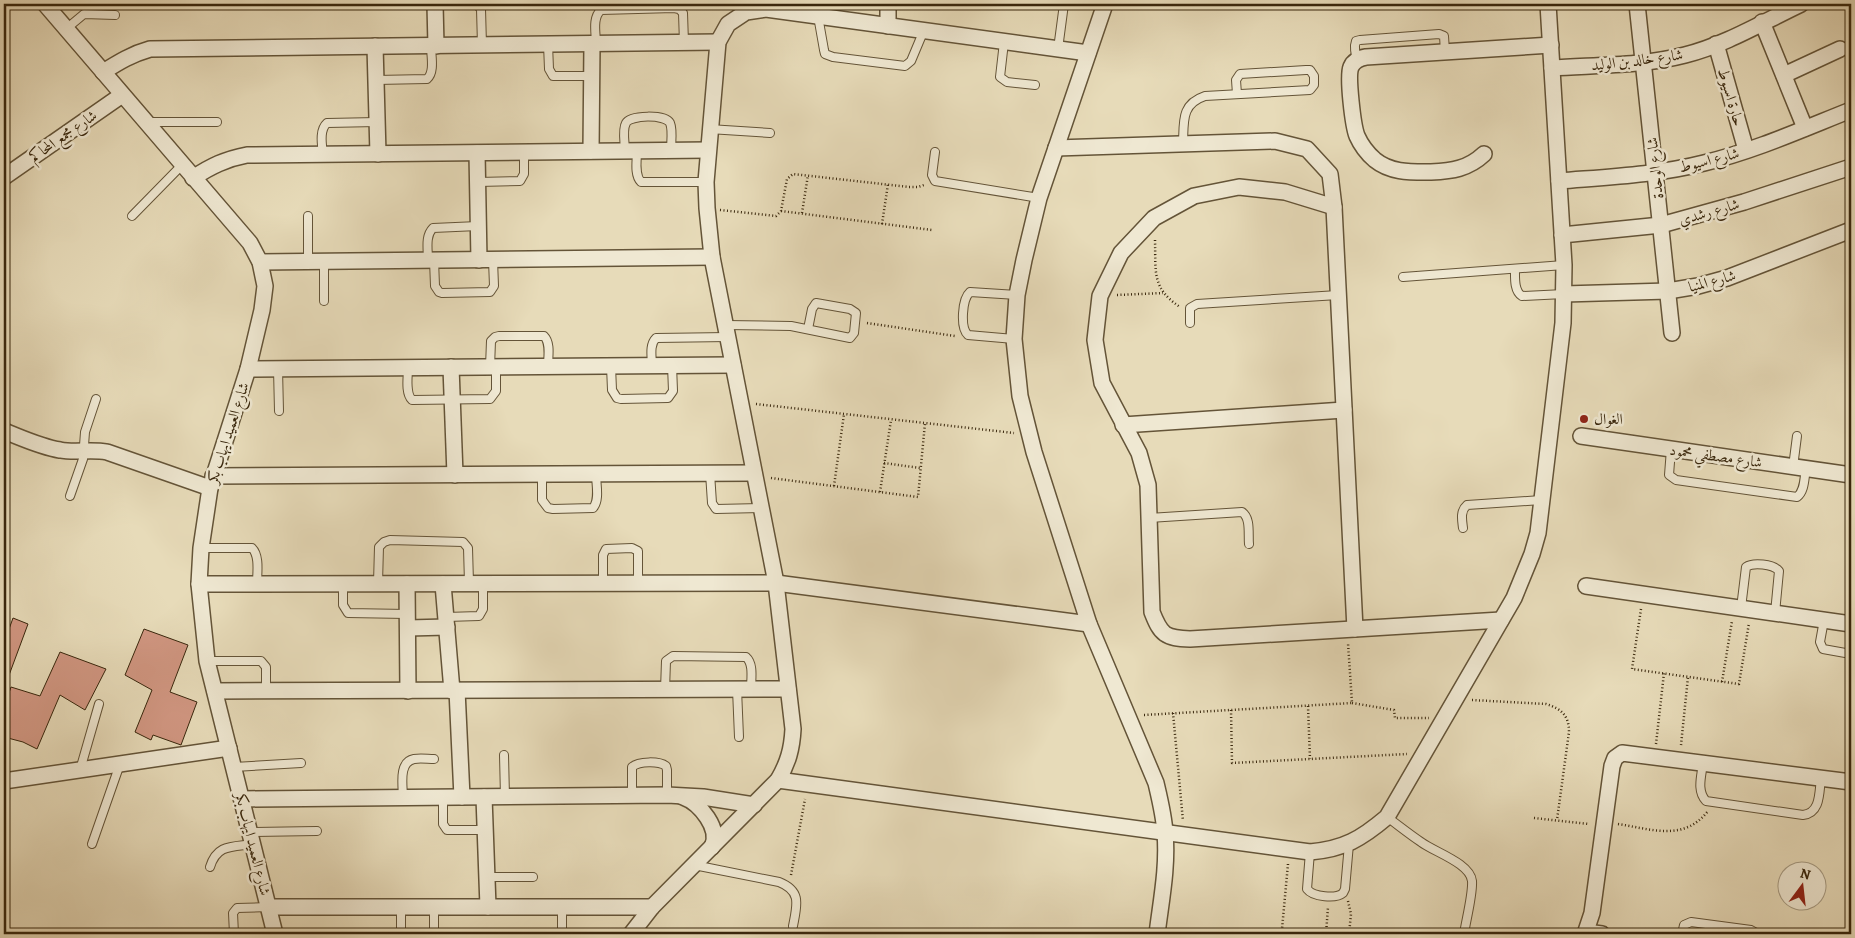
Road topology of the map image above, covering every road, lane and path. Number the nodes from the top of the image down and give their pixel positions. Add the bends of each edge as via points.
1 (45, 4) edge
2 (435, 4) edge
3 (463, 4) edge
4 (472, 4) edge
5 (888, 4) edge
6 (1064, 4) edge
7 (1105, 4) edge
8 (1548, 4) edge
9 (1637, 4) edge
10 (1801, 4) edge
11 (115, 15) dead end
12 (818, 16) junction
13 (1762, 22) junction
14 (888, 26) junction
15 (66, 28) junction
16 (924, 30) junction
17 (718, 42) junction
18 (1004, 42) junction
19 (684, 43) junction
20 (548, 44) junction
21 (594, 44) junction
22 (1716, 44) junction
23 (482, 45) junction
24 (375, 46) junction
25 (433, 46) junction
26 (1551, 46) junction
27 (1058, 49) junction
28 (1840, 49) dead end
29 (1088, 53) junction
30 (1643, 62) junction
31 (1552, 68) junction
32 (104, 72) junction
33 (1784, 75) junction
34 (592, 76) junction
35 (376, 80) junction
36 (1035, 85) dead end
37 (1237, 94) junction
38 (122, 95) junction
39 (1851, 110) edge
40 (145, 122) junction
41 (217, 122) dead end
42 (377, 122) junction
43 (1805, 128) junction
44 (709, 129) junction
45 (770, 133) dead end
46 (1182, 143) junction
47 (1056, 148) junction
48 (671, 150) junction
49 (708, 150) junction
50 (1746, 150) junction
51 (591, 151) junction
52 (631, 151) junction
53 (524, 152) junction
54 (935, 152) dead end
55 (477, 153) junction
56 (378, 154) junction
57 (1484, 154) dead end
58 (323, 155) junction
59 (182, 165) junction
60 (1851, 167) edge
61 (1655, 172) junction
62 (808, 175) junction
63 (4, 178) edge
64 (193, 178) junction
65 (932, 179) junction
66 (1559, 181) junction
67 (478, 182) junction
68 (706, 182) junction
69 (888, 184) junction
70 (1040, 198) junction
71 (1334, 207) junction
72 (707, 208) junction
73 (781, 210) junction
74 (802, 213) junction
75 (132, 216) dead end
76 (308, 216) dead end
77 (1154, 218) junction
78 (882, 224) junction
79 (1661, 225) junction
80 (478, 226) junction
81 (932, 230) dead end
82 (1851, 230) edge
83 (1562, 235) junction
84 (712, 257) junction
85 (431, 260) junction
86 (486, 260) junction
87 (260, 262) junction
88 (308, 262) junction
89 (324, 262) junction
90 (1564, 265) junction
91 (1515, 269) junction
92 (1403, 277) dead end
93 (1668, 292) junction
94 (1163, 293) junction
95 (1564, 294) junction
96 (1017, 295) junction
97 (1338, 295) junction
98 (1100, 296) junction
99 (324, 301) dead end
100 (1189, 312) junction
101 (855, 321) junction
102 (1190, 323) dead end
103 (808, 329) junction
104 (726, 331) junction
105 (1672, 333) dead end
106 (968, 335) junction
107 (1014, 340) junction
108 (672, 365) junction
109 (733, 365) junction
110 (548, 366) junction
111 (611, 366) junction
112 (652, 366) junction
113 (451, 367) junction
114 (493, 367) junction
115 (408, 368) junction
116 (248, 369) junction
117 (278, 369) junction
118 (96, 400) dead end
119 (452, 400) junction
120 (740, 402) junction
121 (1344, 410) junction
122 (279, 411) dead end
123 (844, 414) junction
124 (891, 419) junction
125 (925, 423) junction
126 (1123, 425) junction
127 (4, 431) edge
128 (1030, 435) junction
129 (1581, 436) dead end
130 (1797, 436) dead end
131 (1671, 449) junction
132 (85, 450) junction
133 (884, 463) junction
134 (920, 468) junction
135 (1799, 468) junction
136 (710, 473) junction
137 (542, 474) junction
138 (596, 474) junction
139 (754, 474) junction
140 (455, 475) junction
141 (1851, 475) edge
142 (212, 482) junction
143 (834, 486) junction
144 (880, 492) junction
145 (70, 496) dead end
146 (1541, 500) junction
147 (761, 508) junction
148 (1149, 518) junction
149 (1463, 528) dead end
150 (1249, 544) dead end
151 (201, 548) junction
152 (343, 583) junction
153 (378, 583) junction
154 (476, 583) junction
155 (603, 583) junction
156 (638, 583) junction
157 (776, 583) junction
158 (199, 584) junction
159 (257, 584) junction
160 (407, 584) junction
161 (443, 584) junction
162 (1586, 586) dead end
163 (1644, 593) junction
164 (1742, 608) junction
165 (1775, 613) junction
166 (1501, 620) junction
167 (1824, 620) junction
168 (407, 621) junction
169 (446, 622) junction
170 (1090, 624) junction
171 (1851, 624) edge
172 (1351, 629) junction
173 (1851, 654) edge
174 (208, 661) junction
175 (1664, 673) junction
176 (1688, 677) junction
177 (1722, 682) junction
178 (744, 689) junction
179 (788, 689) junction
180 (266, 690) junction
181 (455, 690) junction
182 (665, 690) junction
183 (214, 691) junction
184 (408, 691) junction
185 (1455, 699) junction
186 (1352, 703) junction
187 (99, 704) dead end
188 (1308, 706) junction
189 (1231, 710) junction
190 (1173, 713) junction
191 (1128, 716) junction
192 (1444, 718) junction
193 (739, 737) dead end
194 (229, 748) junction
195 (1423, 753) junction
196 (504, 755) dead end
197 (1654, 756) junction
198 (434, 759) dead end
199 (1310, 759) junction
200 (1679, 759) junction
201 (301, 762) dead end
202 (1703, 762) junction
203 (120, 764) junction
204 (234, 766) junction
205 (80, 770) junction
206 (1821, 778) junction
207 (778, 780) junction
208 (4, 781) edge
209 (1851, 782) edge
210 (808, 784) junction
211 (672, 795) junction
212 (632, 796) junction
213 (442, 797) junction
214 (462, 797) junction
215 (484, 797) junction
216 (505, 797) junction
217 (403, 798) junction
218 (242, 799) junction
219 (1712, 803) junction
220 (754, 805) junction
221 (1387, 817) junction
222 (1534, 818) dead end
223 (1557, 820) junction
224 (1604, 824) junction
225 (485, 830) junction
226 (317, 831) dead end
227 (1166, 834) junction
228 (1184, 836) junction
229 (252, 838) junction
230 (92, 844) dead end
231 (1349, 844) junction
232 (712, 847) junction
233 (1290, 850) junction
234 (1310, 852) junction
235 (694, 865) junction
236 (210, 867) dead end
237 (486, 878) junction
238 (533, 878) dead end
239 (789, 886) junction
240 (1343, 893) junction
241 (1329, 896) junction
242 (269, 907) junction
243 (401, 907) junction
244 (434, 907) junction
245 (488, 907) junction
246 (652, 907) junction
247 (562, 908) junction
248 (794, 926) dead end
249 (1586, 933) edge
250 (234, 934) edge
251 (275, 934) edge
252 (401, 934) edge
253 (434, 934) edge
254 (562, 934) edge
255 (631, 934) edge
256 (1157, 934) edge
257 (1294, 934) edge
258 (1326, 934) edge
259 (1349, 934) edge
260 (1464, 934) edge
261 (1602, 934) edge
262 (1682, 934) edge
263 (1758, 934) edge

1 - 15 street, شارع العميد ايهاب بكر
2 - 3 lane
2 - 25 street
4 - 23 lane via 481,9
5 - 14 street
6 - 27 lane
7 - 29 street
8 - 26 street
9 - 30 street, شارع الوحدة
10 - 13 street, شارع خالد بن الوليد
11 - 15 lane via 84,14
12 - 14 street
12 - 16 lane via 824,50 833,57 905,66 911,61
12 - 17 street via 766,9 746,12 728,24
13 - 22 street, شارع خالد بن الوليد
13 - 33 street
14 - 16 street
15 - 32 street, شارع العميد ايهاب بكر
16 - 18 street
17 - 19 street
17 - 44 street
18 - 27 street
18 - 36 lane via 1000,77 1007,82
19 - 21 street
19 - 21 lane via 683,13 674,8 601,10 597,14
20 - 21 street
20 - 23 street
20 - 34 lane via 549,69 553,76
21 - 34 street
22 - 30 street, شارع خالد بن الوليد via 1685,56
22 - 50 street, حارة اسيوط
23 - 25 street
24 - 25 street
24 - 32 street via 150,49 128,57
24 - 35 street
25 - 35 lane via 432,71 427,79
26 - 31 street
26 - 57 street via 1366,57 1354,62 1350,72 1357,136 1376,161 1390,169 1406,172 1449,171 1468,166
27 - 29 street
28 - 33 street
29 - 47 street
30 - 31 street, شارع خالد بن الوليد
30 - 61 street, شارع الوحدة
31 - 66 street
32 - 38 street, شارع العميد ايهاب بكر
33 - 43 street
34 - 51 street
35 - 42 street
37 - 37 lane via 1236,80 1240,74 1310,70 1314,76 1310,90
37 - 46 lane via 1205,96 1188,106
38 - 40 street, شارع العميد ايهاب بكر
38 - 63 street, شارع مجمع المحاكم
39 - 43 street, شارع اسيوط
40 - 41 lane
40 - 59 street, شارع العميد ايهاب بكر
42 - 56 street
42 - 58 lane via 323,125
43 - 50 street, شارع اسيوط
44 - 45 lane
44 - 49 street
46 - 47 street
46 - 71 street via 1275,141 1307,149 1330,174
47 - 70 street
48 - 49 street
48 - 52 street
48 - 52 lane via 670,124 662,117 629,119 625,123
49 - 68 street
50 - 61 street, شارع اسيوط via 1703,164
51 - 52 street
51 - 53 street
52 - 68 lane via 641,182
53 - 55 street
53 - 67 lane via 524,174 520,181
54 - 65 lane
55 - 56 street
55 - 67 street
56 - 58 street
58 - 64 street via 230,158 213,164
59 - 64 street, شارع العميد ايهاب بكر
59 - 75 lane
60 - 79 street, شارع رشدي
61 - 66 street, شارع اسيوط
61 - 79 street, شارع الوحدة
62 - 69 path
62 - 73 path via 788,176
62 - 74 path
64 - 87 street, شارع العميد ايهاب بكر via 250,243
65 - 69 path via 918,187
65 - 70 lane
66 - 83 street
67 - 80 street
68 - 72 street
69 - 78 path
70 - 96 street
71 - 77 street via 1285,192 1239,187 1194,196
71 - 97 street
72 - 73 path via 773,217
72 - 84 street
73 - 74 path
74 - 78 path
76 - 88 lane
77 - 94 path via 1157,283
77 - 98 street via 1121,253
78 - 81 path
79 - 83 street, شارع رشدي
79 - 93 street, شارع الوحدة
80 - 85 lane via 433,228 428,238
80 - 86 street
82 - 93 street, شارع المنيا via 1727,278
83 - 90 street
84 - 86 street
84 - 104 street
85 - 86 street
85 - 86 lane via 436,289 442,293 490,292 494,286
85 - 89 street
87 - 88 street
87 - 116 street, شارع العميد ايهاب بكر via 265,286
88 - 89 street
89 - 99 lane
90 - 91 lane
90 - 95 street
91 - 92 lane
91 - 95 lane via 1518,294
93 - 95 street, شارع المنيا
93 - 105 street, شارع الوحدة
94 - 98 path
94 - 100 path
95 - 146 street
96 - 106 lane via 970,292 966,296 963,327
96 - 107 street
97 - 100 lane via 1198,304
97 - 121 street
98 - 126 street via 1095,340 1102,383
100 - 102 lane
101 - 103 lane via 850,338
101 - 103 lane via 854,310 816,304
101 - 106 path via 949,336
103 - 104 lane via 791,326
104 - 109 street
104 - 112 lane via 656,338 652,342
106 - 107 lane
107 - 128 street via 1020,396
108 - 109 street
108 - 111 lane via 673,391 668,398 621,399 612,390
108 - 112 street
109 - 120 street
110 - 111 street
110 - 114 street
110 - 114 lane via 548,344 544,336 499,336 491,341
111 - 112 street
113 - 114 street
113 - 115 street
113 - 119 street
114 - 119 lane via 496,391 490,399
115 - 117 street
115 - 119 lane via 408,393 412,400
116 - 117 street
116 - 142 street, شارع العميد ايهاب بكر
117 - 122 lane
118 - 132 lane via 85,432
119 - 140 street
120 - 123 path
120 - 139 street
121 - 126 street
121 - 172 street
123 - 124 path
123 - 143 path
124 - 125 path
124 - 133 path
125 - 128 path
125 - 134 path
126 - 148 street via 1144,469
127 - 132 street via 59,450
128 - 170 street
129 - 131 street, شارع مصطفي محمود
130 - 135 lane
131 - 135 street, شارع مصطفي محمود
131 - 135 lane via 1669,475 1676,480 1695,483 1798,497 1803,489
132 - 142 street via 107,452
132 - 145 lane
133 - 134 path
133 - 144 path
134 - 144 path via 918,497
135 - 141 street, شارع مصطفي محمود
136 - 138 street
136 - 139 street
136 - 147 lane via 712,503 716,509
137 - 138 street
137 - 138 lane via 542,500 553,509 593,508 596,504
137 - 140 street
139 - 143 path
139 - 147 street
140 - 142 street
142 - 151 street, شارع العميد ايهاب بكر
143 - 144 path
146 - 149 lane via 1467,505 1462,512
146 - 166 street via 1532,554
147 - 157 street
148 - 150 lane via 1242,512 1248,519
148 - 172 street via 1152,612 1158,629 1172,638
151 - 158 street, شارع العميد ايهاب بكر
151 - 159 lane via 252,548 256,556
152 - 153 street
152 - 159 street
152 - 168 lane via 343,605 348,613
153 - 154 lane via 379,547 390,540 463,542 468,548
153 - 160 street
154 - 155 street
154 - 161 street
154 - 169 lane via 483,609 479,616
155 - 156 street
155 - 156 lane via 606,549 632,548 638,552
156 - 157 street
157 - 170 street
157 - 179 street
158 - 159 street
158 - 174 street, شارع العميد ايهاب بكر
160 - 161 street
160 - 168 street
161 - 169 street
162 - 163 street
163 - 164 street
163 - 175 path via 1632,669
164 - 165 street
164 - 165 lane via 1746,567 1752,564 1774,567 1779,571
164 - 177 path
164 - 177 path via 1739,684
165 - 167 street
166 - 172 street
166 - 185 street
167 - 171 street
167 - 173 lane via 1820,642 1823,649
168 - 169 street
168 - 184 street
169 - 181 street
170 - 191 street
172 - 186 path
174 - 180 lane via 261,662 266,667
174 - 183 street, شارع العميد ايهاب بكر
175 - 176 path
175 - 197 path
176 - 177 path
176 - 200 path
178 - 179 street
178 - 182 street
178 - 182 lane via 751,665 746,657 673,656 666,661
178 - 193 lane
179 - 207 street via 792,747
180 - 183 street
180 - 184 street
181 - 182 street
181 - 184 street
181 - 214 street
183 - 194 street, شارع العميد ايهاب بكر
185 - 192 street
185 - 223 path via 1546,704 1564,713 1569,722 1569,732
186 - 188 path
186 - 192 path via 1394,710 1395,718
187 - 205 lane
188 - 189 path
188 - 199 path
189 - 190 path
189 - 199 path via 1232,763
190 - 191 path
190 - 228 path
191 - 227 street via 1156,783
192 - 195 street
194 - 203 street
194 - 204 street, شارع العميد ايهاب بكر
195 - 199 path
195 - 221 street
196 - 216 lane
197 - 200 street
197 - 224 street via 1622,753 1615,758
198 - 217 lane via 407,762 403,773
200 - 202 street
201 - 204 lane
202 - 206 street
202 - 219 lane via 1701,795
203 - 205 street
203 - 230 lane
204 - 218 street, شارع العميد ايهاب بكر
205 - 208 street
206 - 209 street
206 - 219 lane via 1817,805 1810,814
207 - 210 street
207 - 220 street
210 - 227 street
210 - 239 path
211 - 212 street
211 - 212 lane via 666,766 639,763 632,767
211 - 220 street
211 - 232 street via 686,798 702,811 715,836
212 - 216 street
213 - 214 street
213 - 217 street
213 - 225 lane via 443,824 447,830
214 - 215 street
215 - 216 street
215 - 225 street
217 - 218 street
218 - 229 street, شارع العميد ايهاب بكر
219 - 224 path via 1699,821 1674,832
220 - 232 street
221 - 231 street via 1366,835
221 - 260 lane via 1470,874
222 - 223 path
223 - 224 path
224 - 249 street via 1592,913
225 - 237 street
226 - 229 lane
227 - 228 street
227 - 256 street via 1166,864
228 - 233 street
229 - 236 lane via 213,856
229 - 242 street, شارع العميد ايهاب بكر
231 - 234 street
231 - 240 lane
232 - 235 street
233 - 234 street
233 - 257 path via 1282,929 1284,933
234 - 241 lane via 1307,889 1313,894
235 - 239 lane
235 - 246 street
237 - 238 lane
237 - 245 street
239 - 248 lane via 796,894
240 - 241 lane
240 - 259 path via 1350,907
241 - 258 path
242 - 243 street
242 - 250 lane via 237,908 233,913
242 - 251 street, شارع العميد ايهاب بكر
243 - 244 street
243 - 252 lane
244 - 245 street
244 - 253 lane
245 - 247 street
246 - 247 street
246 - 255 street
247 - 254 lane
249 - 261 street
262 - 263 lane via 1684,925 1691,922 1750,930

